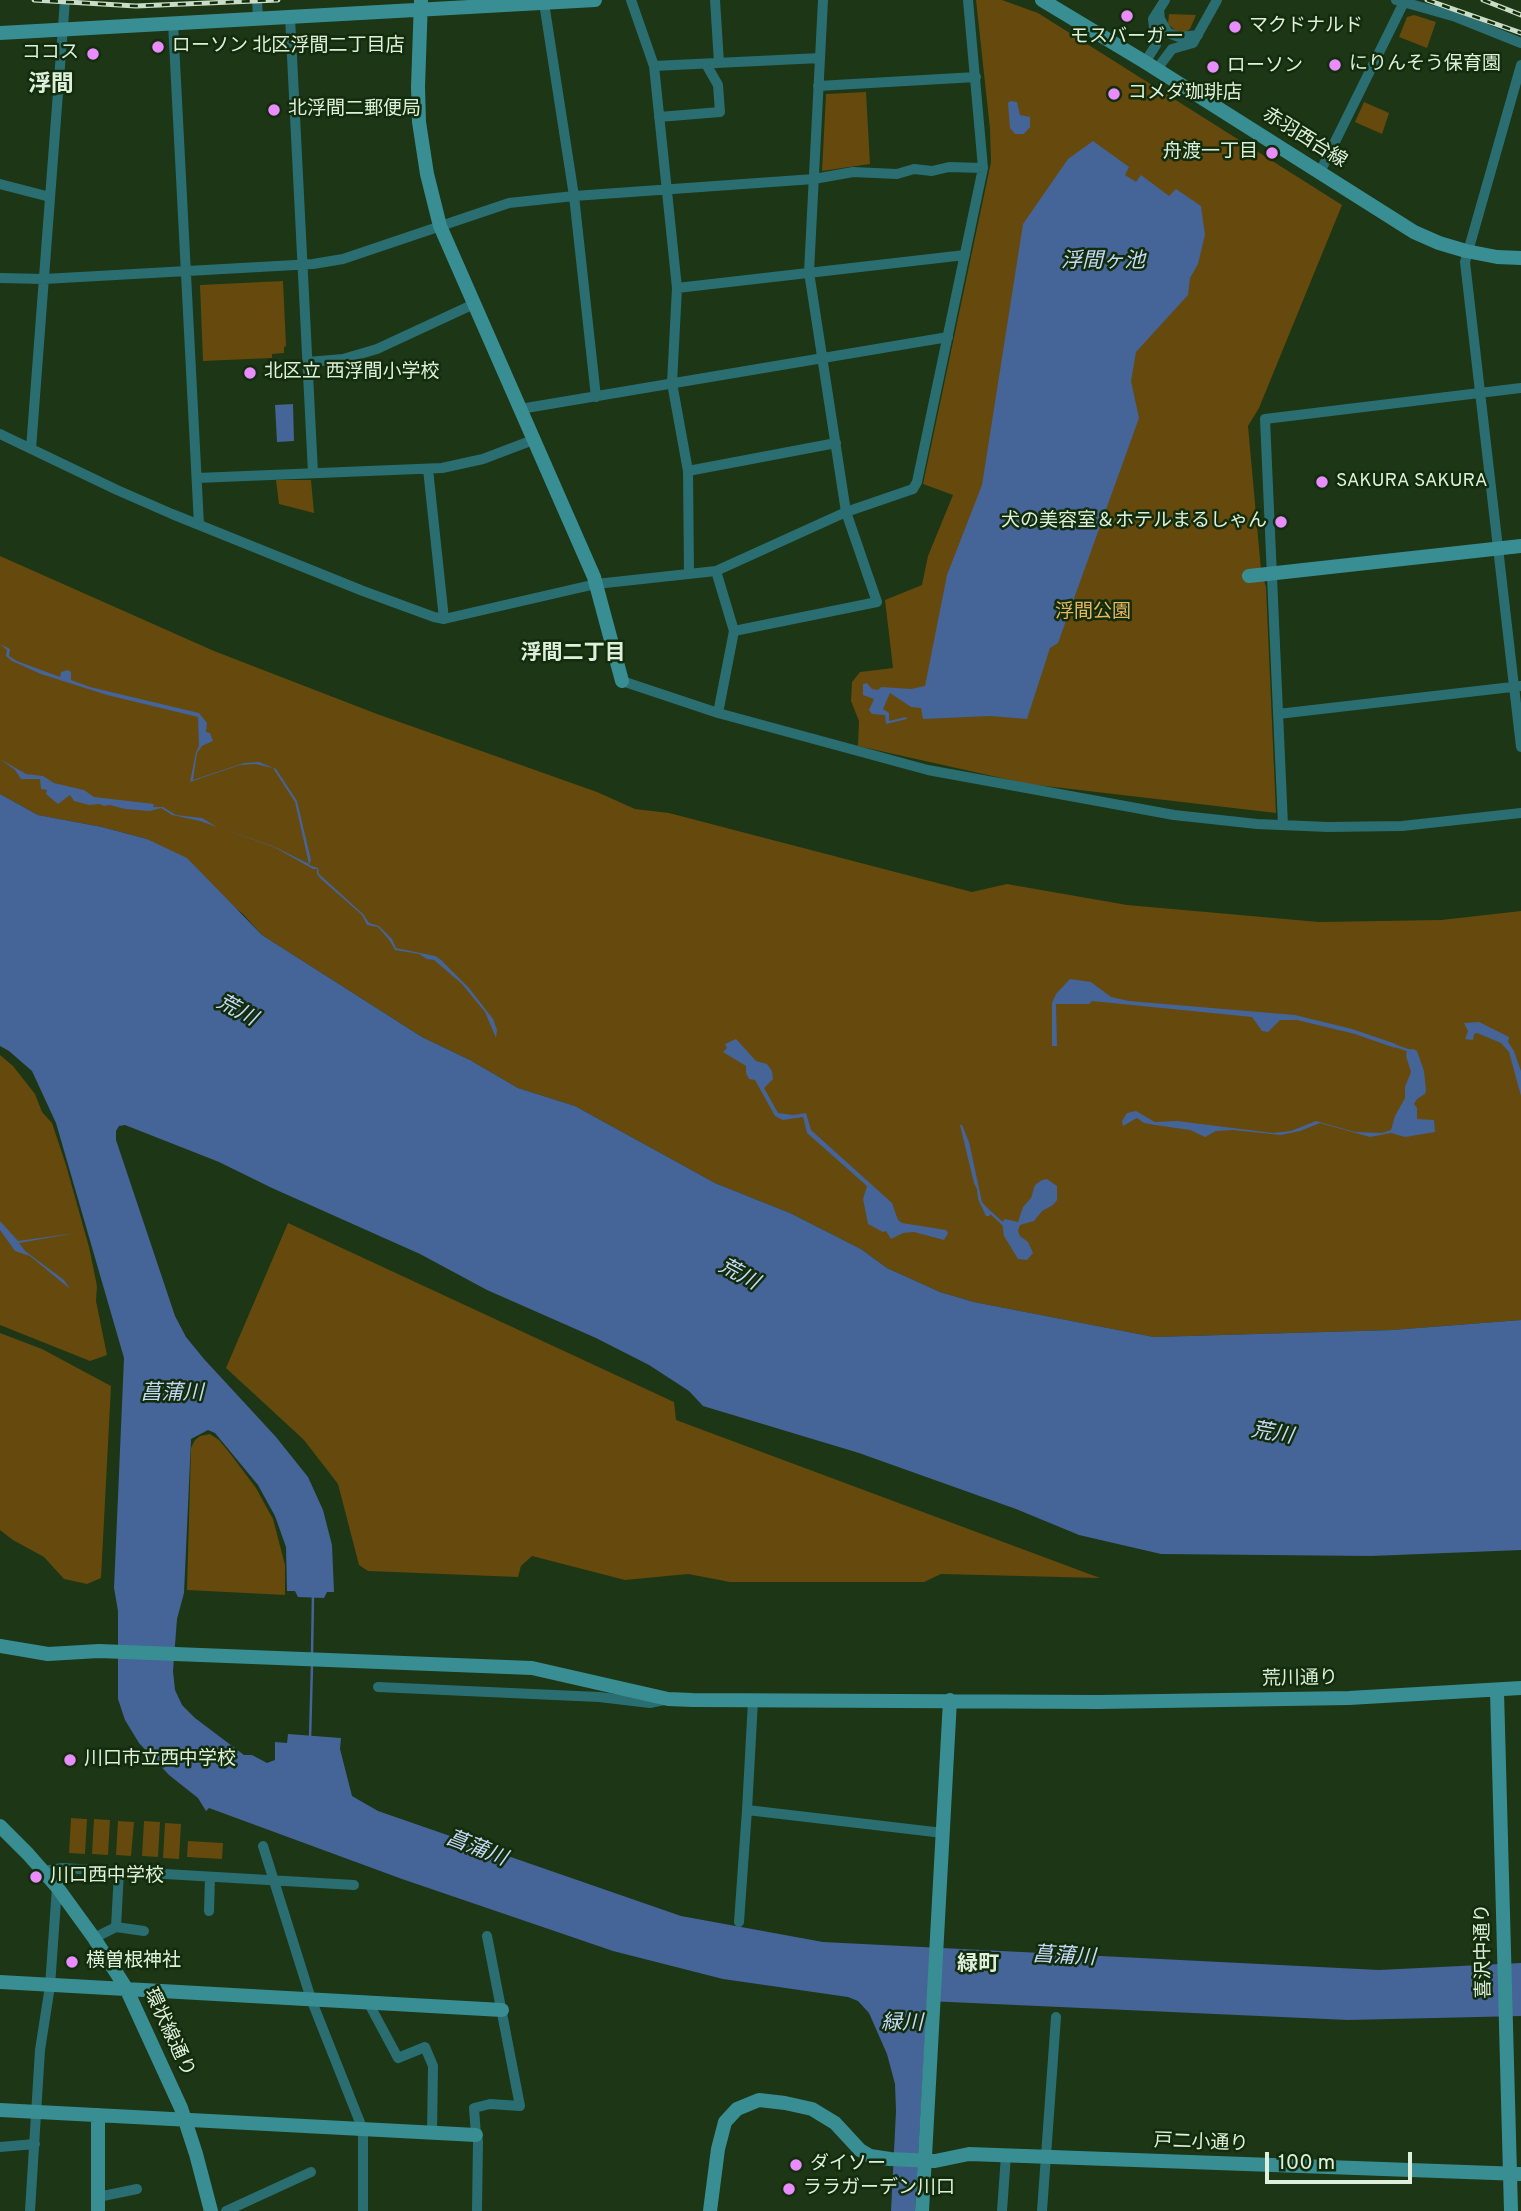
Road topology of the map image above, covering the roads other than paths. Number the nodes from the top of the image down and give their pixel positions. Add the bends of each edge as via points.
1 (65, 0) edge
2 (257, 0) edge
3 (595, 0) edge
4 (631, 0) edge
5 (715, 0) edge
6 (823, 0) edge
7 (968, 0) edge
8 (1165, 0) edge
9 (1217, 0) edge
10 (1402, 0) edge
11 (1045, 1) edge
12 (544, 3) junction
13 (421, 5) edge
14 (1159, 10) junction
15 (290, 17) junction
16 (258, 19) junction
17 (173, 23) junction
18 (62, 30) junction
19 (0, 33) edge
20 (1198, 35) junction
21 (1521, 43) edge
22 (820, 58) junction
23 (719, 63) junction
24 (706, 64) junction
25 (1521, 65) edge
26 (654, 66) junction
27 (1151, 66) junction
28 (976, 77) junction
29 (818, 86) junction
30 (659, 117) junction
31 (983, 168) junction
32 (1321, 173) junction
33 (814, 179) junction
34 (0, 184) edge
35 (666, 190) junction
36 (573, 196) junction
37 (50, 197) junction
38 (440, 226) junction
39 (1466, 251) junction
40 (965, 255) junction
41 (1521, 258) edge
42 (302, 265) junction
43 (186, 271) junction
44 (809, 272) junction
45 (0, 278) edge
46 (44, 279) junction
47 (677, 288) junction
48 (474, 304) junction
49 (948, 337) junction
50 (822, 358) junction
51 (307, 362) junction
52 (672, 383) junction
53 (1521, 388) edge
54 (1480, 393) junction
55 (596, 397) junction
56 (520, 409) junction
57 (0, 434) edge
58 (533, 440) junction
59 (836, 443) junction
60 (32, 449) junction
61 (428, 469) junction
62 (688, 471) junction
63 (313, 474) junction
64 (197, 478) junction
65 (846, 512) junction
66 (199, 525) junction
67 (1521, 546) edge
68 (1498, 548) junction
69 (716, 572) junction
70 (689, 574) junction
71 (1271, 574) junction
72 (1249, 576) dead end
73 (596, 584) junction
74 (444, 619) junction
75 (734, 631) junction
76 (622, 681) joint
77 (1517, 687) edge
78 (718, 713) junction
79 (1278, 714) junction
80 (1521, 747) edge
81 (1521, 813) edge
82 (1283, 825) junction
83 (0, 1646) edge
84 (377, 1687) dead end
85 (1521, 1688) edge
86 (1497, 1691) junction
87 (668, 1699) junction
88 (950, 1700) junction
89 (754, 1701) junction
90 (747, 1810) junction
91 (0, 1826) edge
92 (943, 1833) junction
93 (263, 1846) dead end
94 (44, 1871) junction
95 (119, 1872) junction
96 (210, 1877) junction
97 (273, 1880) junction
98 (354, 1885) dead end
99 (57, 1887) junction
100 (209, 1911) dead end
101 (739, 1922) dead end
102 (116, 1927) junction
103 (144, 1931) dead end
104 (487, 1936) dead end
105 (94, 1938) junction
106 (0, 1982) edge
107 (50, 1986) junction
108 (126, 1988) junction
109 (311, 1999) junction
110 (368, 2002) junction
111 (502, 2010) junction
112 (1056, 2017) dead end
113 (0, 2109) edge
114 (36, 2111) junction
115 (98, 2115) junction
116 (186, 2120) junction
117 (363, 2130) junction
118 (432, 2134) junction
119 (476, 2135) junction
120 (35, 2144) junction
121 (0, 2147) edge
122 (1006, 2155) junction
123 (1046, 2157) junction
124 (923, 2161) junction
125 (311, 2172) dead end
126 (1515, 2175) edge
127 (136, 2189) dead end
128 (98, 2204) edge
129 (30, 2211) edge
130 (211, 2211) edge
131 (226, 2211) edge
132 (363, 2211) edge
133 (477, 2211) edge
134 (710, 2211) edge
135 (922, 2211) edge
136 (1002, 2211) edge
137 (1042, 2211) edge
138 (1511, 2211) edge

1 - 18 street
2 - 16 street
3 - 12 street
4 - 26 street
5 - 23 street
6 - 22 street
7 - 28 street
8 - 14 street
9 - 20 street
10 - 21 street
10 - 32 street
11 - 27 street, 赤羽西台線
12 - 13 street
12 - 36 street
13 - 15 street
13 - 38 street via 419,122
14 - 20 street via 1168,33
14 - 27 street via 1153,19 1156,45
15 - 16 street
15 - 42 street
16 - 17 street
17 - 18 street
17 - 43 street
18 - 19 street
18 - 37 street
20 - 27 street via 1193,43 1167,52
22 - 23 street
22 - 29 street
23 - 24 street
24 - 26 street
24 - 30 street via 718,85 720,112
25 - 39 street
26 - 30 street
27 - 32 street, 赤羽西台線
28 - 29 street
28 - 31 street
29 - 33 street
30 - 35 street
31 - 33 street via 853,172
31 - 40 street
32 - 39 street, 赤羽西台線 via 1414,232
33 - 35 street
33 - 44 street
34 - 37 street
35 - 36 street
35 - 47 street
36 - 38 street via 509,203
36 - 55 street
37 - 46 street
38 - 42 street via 344,258
38 - 48 street
39 - 41 street, 赤羽西台線
39 - 54 street
40 - 44 street
40 - 49 street
42 - 43 street
42 - 51 street
43 - 46 street
43 - 64 street
44 - 47 street
44 - 50 street
45 - 46 street
46 - 60 street
47 - 52 street
48 - 51 street via 377,349 343,359
48 - 56 street
49 - 50 street
49 - 65 street via 913,489
50 - 52 street
50 - 59 street
51 - 63 street
52 - 55 street
52 - 62 street
53 - 54 street
54 - 68 street
54 - 71 street via 1265,419
55 - 56 street
56 - 58 street
57 - 60 street
58 - 61 street via 470,463
58 - 73 street
59 - 62 street
59 - 65 street
60 - 66 street
61 - 63 street
61 - 74 street
62 - 70 street
63 - 64 street
64 - 66 street
65 - 69 street
65 - 75 street via 877,602
66 - 74 street
67 - 68 street
68 - 71 street
68 - 77 street
69 - 70 street
69 - 75 street
70 - 73 street
71 - 72 street
71 - 79 street
73 - 74 street
73 - 76 street
75 - 78 street
76 - 78 street
77 - 79 street
77 - 80 street
78 - 82 street via 928,770 1174,815
79 - 82 street
81 - 82 street via 1402,826
83 - 87 street, 荒川通り via 48,1654 99,1651 532,1668
84 - 87 street via 650,1703
85 - 86 street, 荒川通り
86 - 88 street, 荒川通り via 1349,1698
86 - 126 street, 喜沢中通り
87 - 89 street, 荒川通り
88 - 89 street, 荒川通り
88 - 92 street
89 - 90 street
90 - 92 street
90 - 101 street
91 - 94 street, 環状線通り
92 - 124 street
93 - 97 street
94 - 95 street
94 - 99 street, 環状線通り
95 - 96 street
95 - 102 street
96 - 97 street
96 - 100 street
97 - 98 street
97 - 109 street
99 - 105 street, 環状線通り
99 - 107 street
102 - 103 street
102 - 105 street
104 - 111 street
105 - 108 street, 環状線通り
106 - 107 street
107 - 108 street
107 - 114 street
108 - 109 street
108 - 116 street, 環状線通り
109 - 110 street
109 - 117 street
110 - 111 street
110 - 118 street via 398,2058 425,2048 433,2066
111 - 119 street via 520,2106 474,2108
112 - 123 street
113 - 114 street
114 - 115 street
114 - 120 street
115 - 116 street
115 - 128 street
116 - 117 street
116 - 130 street, 環状線通り
117 - 118 street
117 - 132 street
118 - 119 street
119 - 133 street
120 - 121 street
120 - 129 street
122 - 123 street, 戸二小通り
122 - 124 street, 戸二小通り via 969,2154
122 - 136 street
123 - 126 street, 戸二小通り
123 - 137 street
124 - 134 street, 戸二小通り via 870,2156 835,2123 812,2109 759,2100 729,2116 722,2129
124 - 135 street
125 - 131 street
126 - 138 street, 喜沢中通り
127 - 128 street

